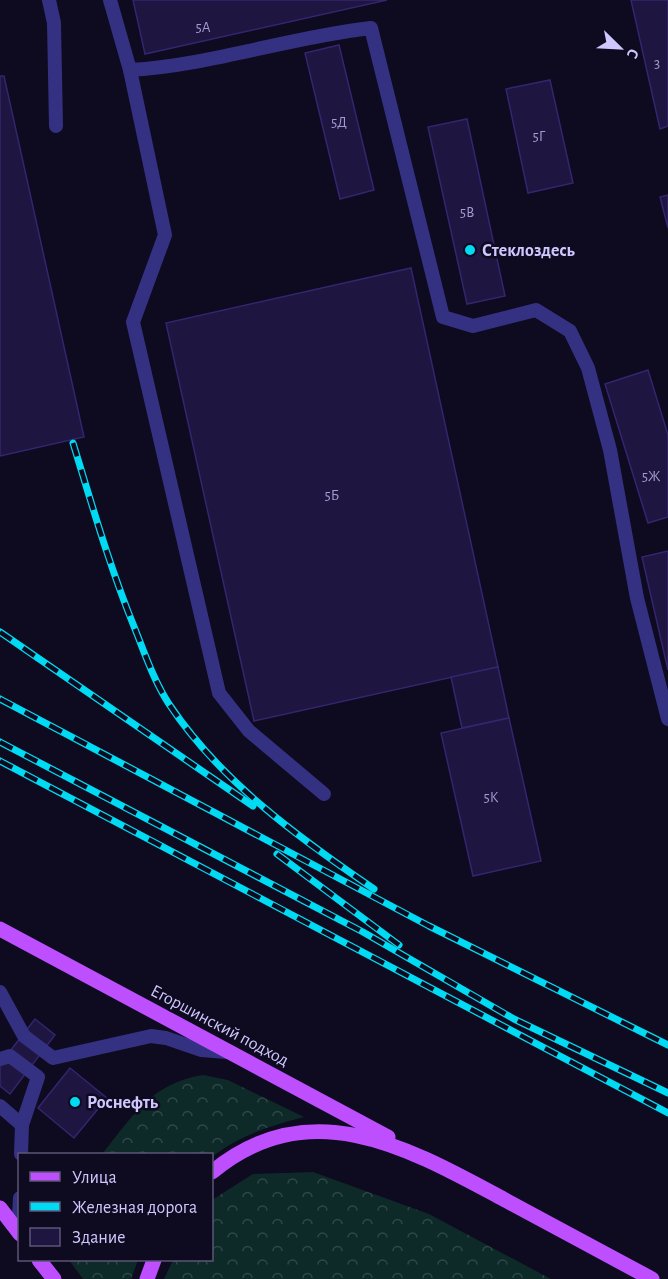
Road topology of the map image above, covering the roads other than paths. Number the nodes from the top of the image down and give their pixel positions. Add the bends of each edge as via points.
1 (49, 0) edge
2 (110, 0) edge
3 (130, 70) junction
4 (56, 126) dead end
5 (668, 719) edge
6 (324, 794) dead end
7 (0, 929) edge
8 (0, 992) edge
9 (231, 1053) junction
10 (0, 1059) edge
11 (0, 1106) edge
12 (22, 1125) junction
13 (21, 1153) edge
14 (422, 1155) junction
15 (213, 1171) edge
16 (0, 1208) edge
17 (18, 1232) edge
18 (40, 1261) edge
19 (154, 1261) edge
20 (54, 1279) edge
21 (147, 1279) edge
22 (652, 1279) edge

1 - 4 lane via 54,23
2 - 3 lane
3 - 5 lane via 173,68 326,33 371,28 443,317 473,326 536,310 570,331 588,368 610,450 637,598
3 - 6 lane via 165,235 134,322 219,693 249,731
7 - 9 main road, Егоршинский подход
8 - 9 lane via 24,1036 53,1058 151,1036 201,1050
9 - 14 main road, Егоршинский подход
10 - 12 lane via 10,1056 38,1077
11 - 12 lane
12 - 13 lane
14 - 15 main road via 351,1134 323,1131 275,1138 249,1147
14 - 22 main road
16 - 17 main road
18 - 20 main road
19 - 21 main road

